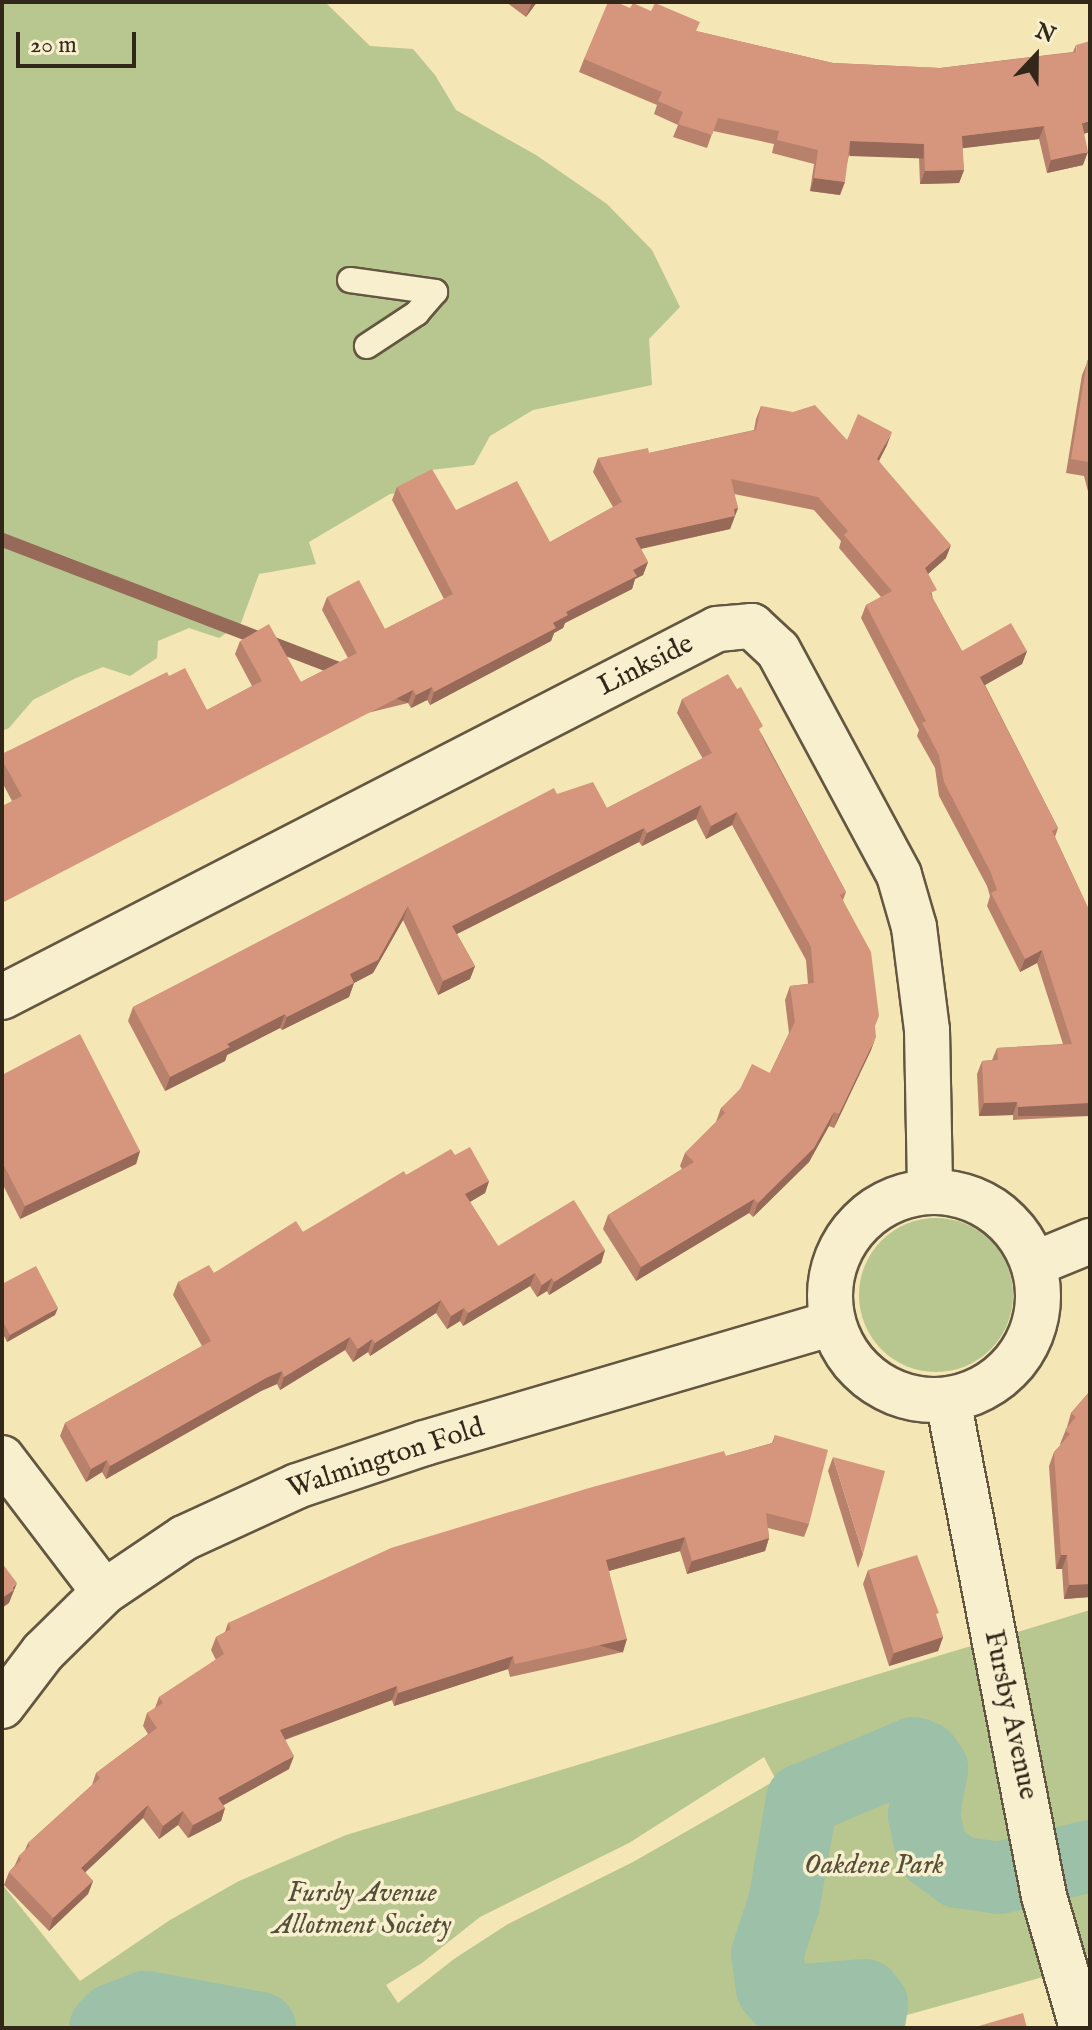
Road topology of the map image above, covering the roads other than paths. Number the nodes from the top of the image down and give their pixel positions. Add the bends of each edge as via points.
1 (350, 280) dead end
2 (367, 346) dead end
3 (2, 997) edge
4 (930, 1191) junction
5 (1090, 1241) edge
6 (1034, 1264) junction
7 (833, 1323) junction
8 (948, 1400) junction
9 (2, 1458) edge
10 (104, 1592) junction
11 (2, 1706) edge
12 (1082, 2028) edge

1 - 2 lane via 435,292 417,313
3 - 4 street, Linkside via 717,629 752,626 778,650 899,875 914,927 927,1030
4 - 6 street via 963,1196 994,1210 1019,1234
4 - 7 street via 899,1197 872,1212 850,1234 835,1262 829,1292
5 - 6 street
6 - 8 street via 1039,1294 1035,1324 1023,1352 1003,1375 977,1392
7 - 8 street via 845,1351 864,1374 889,1391
7 - 10 street, Walmington Fold via 297,1486 184,1538
8 - 12 street, Fursby Avenue via 1044,1896
9 - 10 street
10 - 11 street, Walmington Fold via 43,1652

